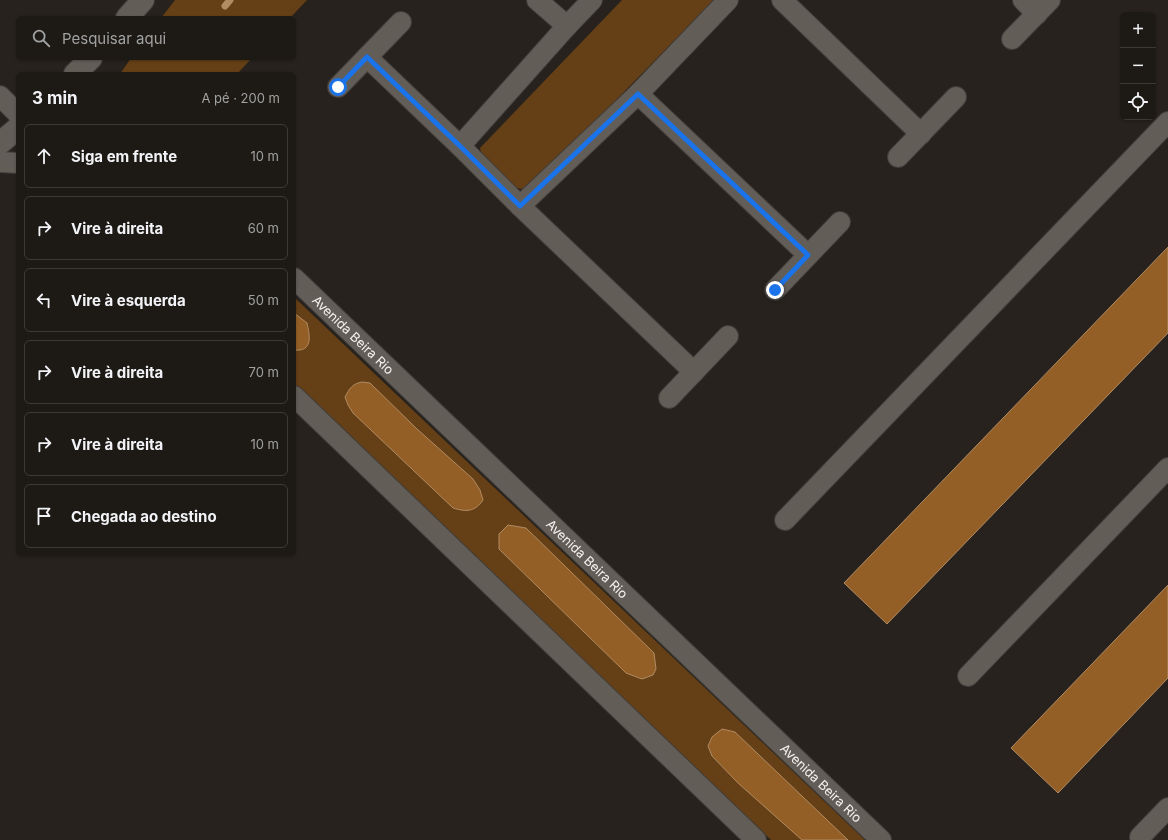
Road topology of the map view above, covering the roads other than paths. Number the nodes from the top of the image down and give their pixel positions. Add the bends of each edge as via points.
1 (143, 0) edge
2 (537, 0) edge
3 (592, 0) edge
4 (728, 0) edge
5 (782, 0) edge
6 (1023, 0) edge
7 (1044, 7) edge
8 (129, 16) edge
9 (401, 22) dead end
10 (567, 26) junction
11 (1012, 39) dead end
12 (367, 57) junction
13 (88, 60) edge
14 (77, 72) edge
15 (338, 87) dead end
16 (638, 94) junction
17 (0, 96) edge
18 (956, 97) dead end
19 (16, 112) edge
20 (1168, 122) edge
21 (16, 130) edge
22 (921, 134) junction
23 (0, 143) edge
24 (460, 146) junction
25 (898, 157) dead end
26 (0, 162) edge
27 (16, 163) edge
28 (520, 206) junction
29 (840, 222) dead end
30 (808, 255) junction
31 (296, 280) edge
32 (775, 290) dead end
33 (728, 336) dead end
34 (694, 372) junction
35 (296, 398) edge
36 (669, 398) dead end
37 (1168, 468) edge
38 (786, 520) dead end
39 (968, 676) dead end
40 (1168, 808) edge
41 (1140, 837) dead end
42 (756, 840) edge
43 (881, 840) edge

1 - 8 main road
2 - 10 street
3 - 10 street
4 - 16 street
5 - 22 street
6 - 7 street
7 - 11 street
9 - 12 street
10 - 24 street
12 - 15 street
12 - 24 street
13 - 14 main road
16 - 28 street
16 - 30 street
17 - 19 street
18 - 22 street
20 - 38 street
21 - 23 main road
22 - 25 street
24 - 28 street
26 - 27 street
28 - 34 street
29 - 30 street
30 - 32 street
31 - 43 street, Avenida Beira Rio
33 - 34 street
34 - 36 street
35 - 42 street
37 - 39 street
40 - 41 street

